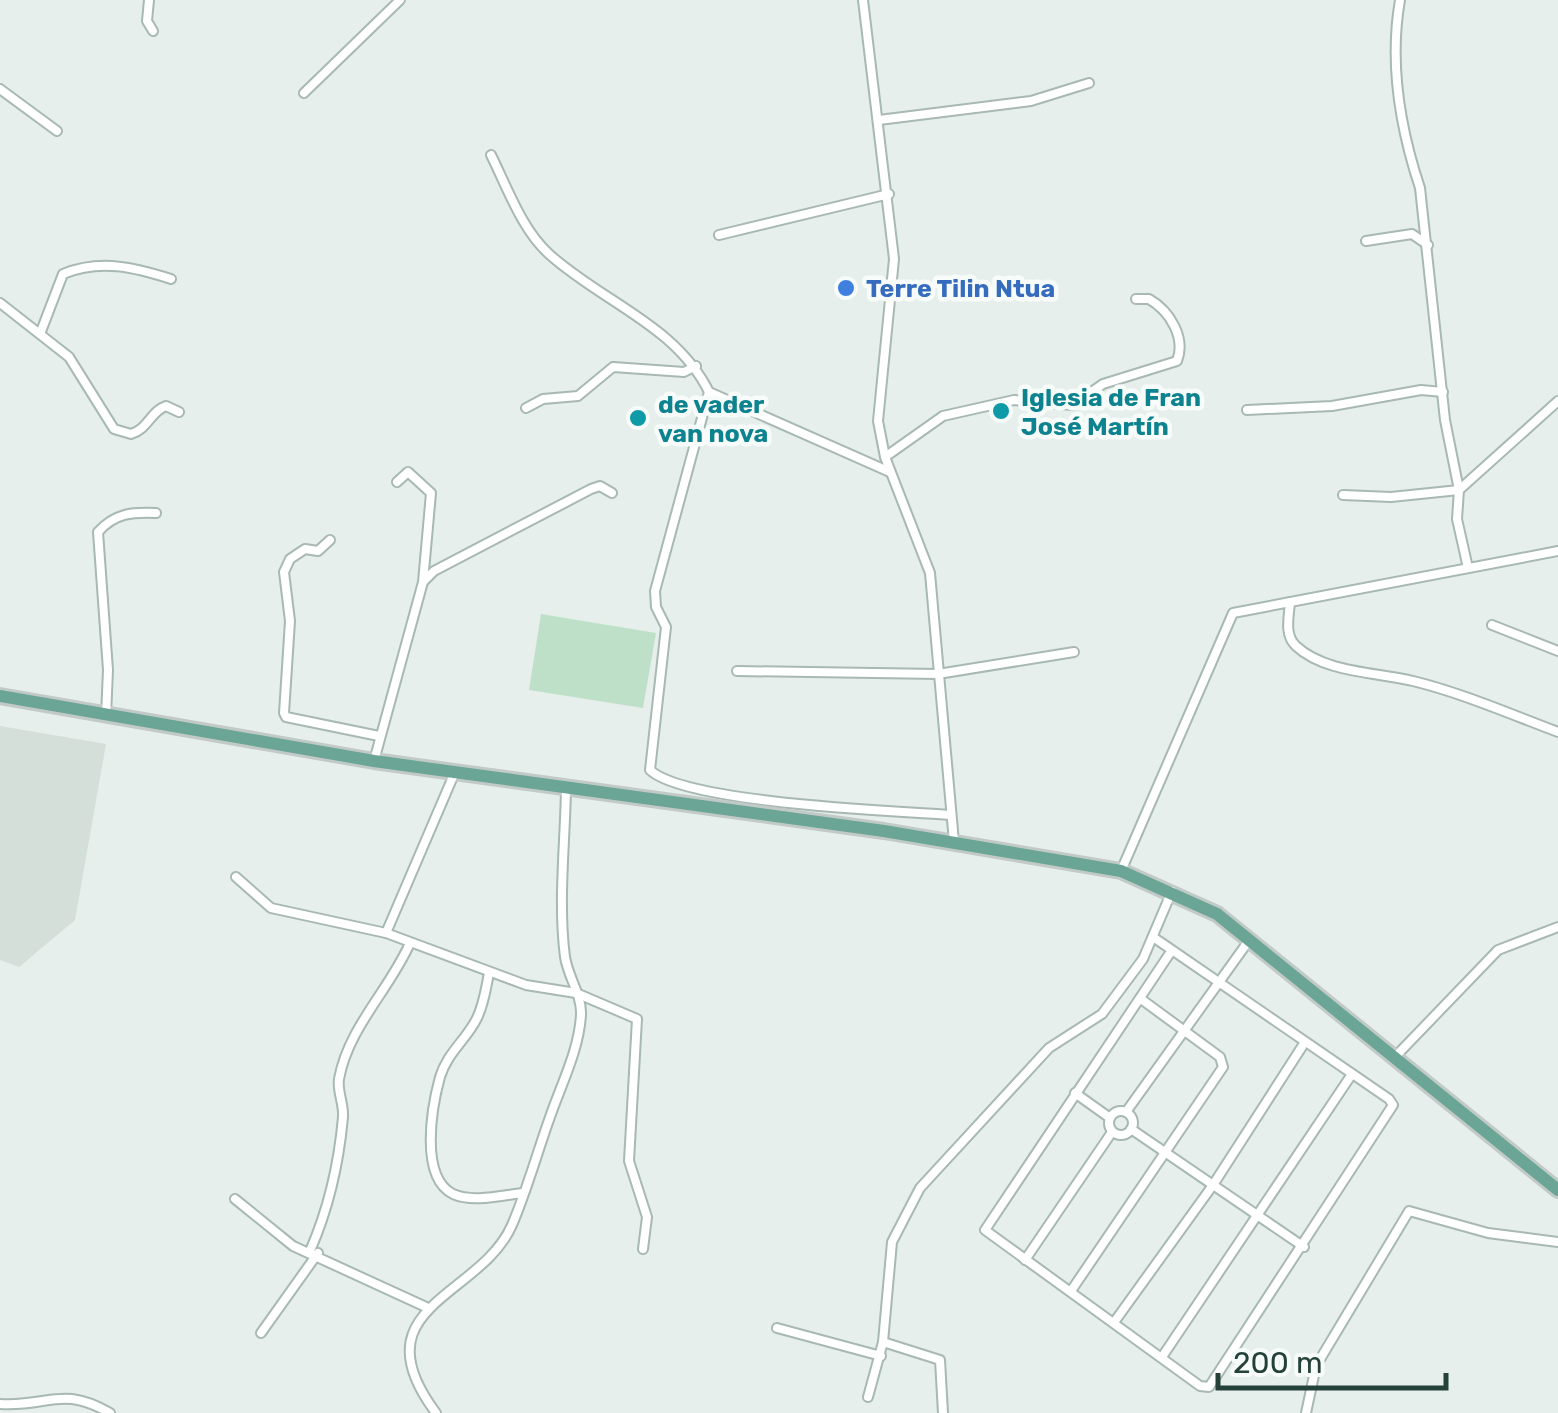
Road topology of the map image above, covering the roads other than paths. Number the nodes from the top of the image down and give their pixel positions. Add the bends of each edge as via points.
1 (149, 0) edge
2 (400, 0) edge
3 (863, 0) edge
4 (1400, 0) edge
5 (152, 31) dead end
6 (1089, 83) dead end
7 (0, 89) edge
8 (304, 93) dead end
9 (878, 120) junction
10 (57, 131) dead end
11 (490, 155) dead end
12 (889, 194) junction
13 (719, 235) dead end
14 (1366, 241) dead end
15 (1428, 245) junction
16 (171, 279) dead end
17 (1136, 299) dead end
18 (0, 303) edge
19 (40, 334) junction
20 (696, 366) junction
21 (709, 392) junction
22 (1444, 392) junction
23 (1558, 400) edge
24 (526, 408) dead end
25 (1248, 410) dead end
26 (179, 412) dead end
27 (885, 456) junction
28 (890, 472) junction
29 (398, 482) dead end
30 (1459, 490) junction
31 (612, 493) dead end
32 (1344, 495) dead end
33 (156, 513) dead end
34 (330, 540) dead end
35 (1558, 551) edge
36 (1468, 568) junction
37 (423, 582) junction
38 (1290, 602) junction
39 (1492, 625) dead end
40 (1558, 651) edge
41 (1074, 652) dead end
42 (737, 672) dead end
43 (938, 674) junction
44 (0, 696) edge
45 (106, 716) junction
46 (1558, 732) edge
47 (379, 736) junction
48 (374, 761) junction
49 (455, 772) junction
50 (566, 790) junction
51 (952, 815) junction
52 (954, 842) junction
53 (1120, 871) junction
54 (236, 877) dead end
55 (1172, 890) junction
56 (1558, 927) edge
57 (386, 933) junction
58 (1153, 937) junction
59 (1250, 938) junction
60 (410, 943) junction
61 (1172, 950) junction
62 (489, 973) junction
63 (1216, 981) junction
64 (576, 993) junction
65 (1141, 999) junction
66 (1184, 1031) junction
67 (1306, 1042) junction
68 (1394, 1058) junction
69 (1352, 1074) junction
70 (1075, 1093) junction
71 (1126, 1112) junction
72 (1110, 1118) junction
73 (1131, 1129) junction
74 (1112, 1132) junction
75 (1165, 1152) junction
76 (1213, 1184) junction
77 (1558, 1190) edge
78 (523, 1193) junction
79 (234, 1199) dead end
80 (1257, 1215) junction
81 (1558, 1242) edge
82 (1304, 1247) junction
83 (643, 1248) dead end
84 (314, 1252) junction
85 (1026, 1260) junction
86 (1072, 1291) junction
87 (426, 1307) junction
88 (1114, 1320) junction
89 (777, 1328) dead end
90 (261, 1333) dead end
91 (884, 1342) junction
92 (881, 1356) junction
93 (1162, 1357) junction
94 (868, 1396) dead end
95 (0, 1404) edge
96 (110, 1413) edge
97 (436, 1413) edge
98 (944, 1413) edge
99 (1306, 1413) edge

1 - 5 street
2 - 8 street
3 - 9 street
4 - 15 street via 1395,76
6 - 9 street via 1031,100
7 - 10 street
9 - 12 street
11 - 20 street via 540,245 668,337
12 - 13 street
12 - 27 street via 894,259 878,422
14 - 15 street via 1412,234
15 - 22 street
16 - 19 street via 109,264 63,274
17 - 27 street via 1149,299 1168,315 1180,342 1177,361 1103,384 1073,404 1014,400 943,416
18 - 19 street
19 - 26 street via 69,357 114,430 139,432 166,406
20 - 21 street
20 - 24 street via 684,372 613,367 578,396
21 - 28 street
21 - 51 street via 656,591 666,627 650,770 673,785
22 - 25 street
22 - 30 street
23 - 30 street
27 - 28 street
28 - 43 street via 930,573
29 - 37 street via 408,472 430,489
30 - 32 street
30 - 36 street via 1456,519
31 - 37 street via 591,489
33 - 45 street via 130,512 98,532
34 - 47 street via 290,559 284,572 290,621 284,712
35 - 36 street
36 - 38 street
37 - 47 street
38 - 46 street via 1288,634 1320,660 1415,681
38 - 53 street via 1233,612
39 - 40 street
41 - 43 street
42 - 43 street
43 - 51 street
44 - 45 main road
45 - 48 main road
47 - 48 street
48 - 49 main road
49 - 50 main road
49 - 57 street
50 - 52 main road
50 - 64 street via 565,957
51 - 52 street
52 - 53 main road
53 - 55 main road
54 - 57 street via 272,908
55 - 58 street
55 - 59 main road
56 - 68 street via 1498,950
57 - 60 street
58 - 61 street
58 - 91 street via 1102,1014 1049,1048 920,1188 892,1242
59 - 63 street
59 - 68 main road
60 - 62 street
60 - 84 street via 357,1031 339,1080 344,1111
61 - 63 street
61 - 65 street
62 - 64 street
62 - 78 street via 476,1020 441,1076 431,1157 454,1194
63 - 66 street
63 - 67 street
64 - 78 street via 576,1044
64 - 83 street via 629,1013 640,1027 630,1161 646,1217
65 - 66 street
65 - 70 street
66 - 71 street
66 - 75 street via 1223,1066
67 - 69 street
67 - 76 street
68 - 77 main road
69 - 80 street
69 - 82 street via 1389,1099 1393,1110
70 - 72 street
70 - 85 street via 986,1224 988,1234
71 - 72 street
71 - 73 street
72 - 74 street
73 - 74 street
73 - 75 street
74 - 85 street
75 - 76 street
75 - 86 street
76 - 80 street
76 - 88 street
78 - 87 street via 494,1255
79 - 84 street via 274,1233
80 - 82 street
80 - 93 street
81 - 99 street via 1488,1233 1409,1211 1316,1366
82 - 93 street via 1217,1381 1200,1386
84 - 87 street
84 - 90 street
85 - 86 street
86 - 88 street
87 - 97 street via 410,1356
88 - 93 street
89 - 92 street
91 - 92 street
91 - 98 street via 940,1360
92 - 94 street
95 - 96 street via 66,1396

